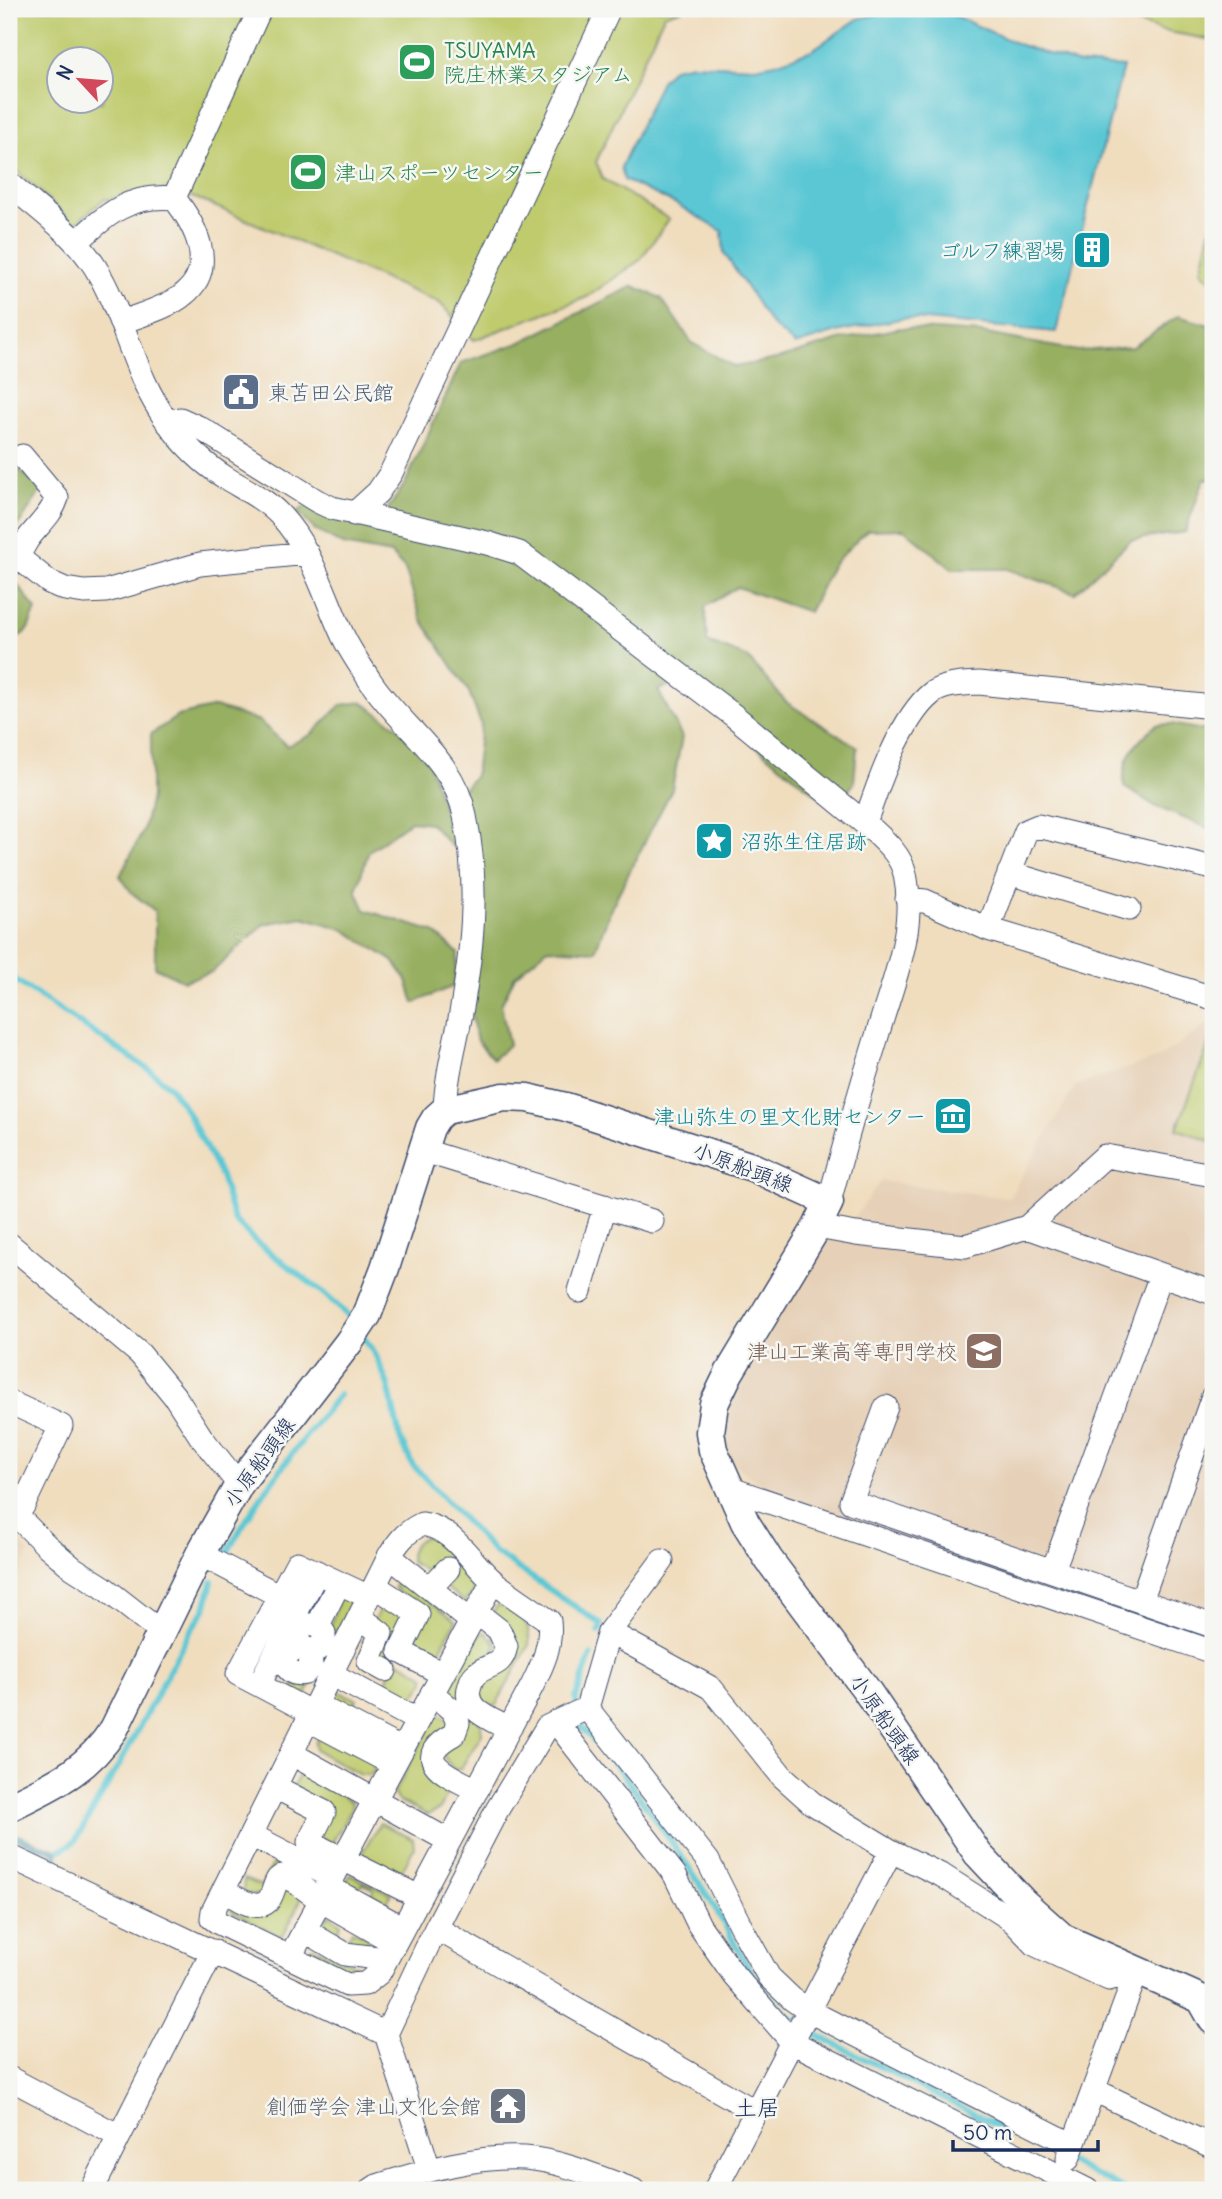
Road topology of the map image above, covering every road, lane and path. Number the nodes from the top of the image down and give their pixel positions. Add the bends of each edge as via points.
1 (260, 9) edge
2 (609, 9) edge
3 (9, 183) edge
4 (174, 198) junction
5 (76, 243) junction
6 (122, 322) junction
7 (167, 422) junction
8 (22, 456) dead end
9 (354, 514) junction
10 (307, 553) junction
11 (1213, 707) edge
12 (865, 824) junction
13 (1213, 868) edge
14 (1009, 873) junction
15 (907, 899) junction
16 (1129, 909) dead end
17 (988, 929) junction
18 (1213, 998) edge
19 (445, 1110) junction
20 (421, 1150) junction
21 (1213, 1175) edge
22 (829, 1202) junction
23 (605, 1206) junction
24 (652, 1221) dead end
25 (817, 1227) junction
26 (1027, 1227) junction
27 (9, 1244) edge
28 (1161, 1275) junction
29 (580, 1291) dead end
30 (1213, 1293) edge
31 (1213, 1396) edge
32 (9, 1402) edge
33 (886, 1407) dead end
34 (240, 1483) junction
35 (728, 1488) junction
36 (12, 1511) edge
37 (200, 1554) junction
38 (389, 1556) junction
39 (662, 1561) dead end
40 (448, 1569) dead end
41 (1053, 1570) junction
42 (317, 1572) junction
43 (493, 1581) junction
44 (339, 1583) junction
45 (430, 1588) junction
46 (279, 1596) junction
47 (368, 1600) junction
48 (1141, 1601) junction
49 (473, 1616) junction
50 (1213, 1626) edge
51 (162, 1628) junction
52 (609, 1632) junction
53 (1213, 1652) edge
54 (331, 1674) junction
55 (437, 1684) junction
56 (259, 1685) junction
57 (371, 1695) junction
58 (281, 1696) junction
59 (587, 1708) junction
60 (312, 1713) junction
61 (417, 1720) junction
62 (556, 1722) junction
63 (509, 1729) junction
64 (292, 1754) junction
65 (397, 1756) junction
66 (275, 1787) junction
67 (477, 1790) junction
68 (373, 1800) junction
69 (9, 1807) edge
70 (251, 1835) junction
71 (449, 1841) junction
72 (891, 1851) junction
73 (9, 1856) edge
74 (330, 1881) junction
75 (224, 1890) junction
76 (419, 1898) junction
77 (436, 1928) junction
78 (304, 1930) junction
79 (395, 1943) junction
80 (213, 1951) junction
81 (290, 1957) junction
82 (1137, 1971) junction
83 (809, 2011) junction
84 (1213, 2020) edge
85 (386, 2034) junction
86 (792, 2042) junction
87 (9, 2078) edge
88 (1094, 2090) junction
89 (756, 2112) junction
90 (119, 2136) junction
91 (1212, 2144) edge
92 (1073, 2146) junction
93 (429, 2169) junction
94 (1059, 2183) edge
95 (92, 2190) edge
96 (371, 2190) edge
97 (633, 2190) edge
98 (715, 2190) edge
99 (1087, 2190) edge

1 - 4 street
2 - 9 street via 391,473
3 - 5 street
4 - 5 street via 128,203 108,213
4 - 6 street via 189,217 203,265 182,297
5 - 6 street via 95,267
6 - 7 street via 144,383
7 - 9 street via 180,419 200,428 317,501
7 - 10 street via 202,461 278,512
8 - 10 street via 57,498 21,548 19,558 48,582 65,589 106,591 200,564
9 - 12 street via 519,553 733,715
10 - 19 street via 370,681 438,758 465,814 474,925
11 - 12 street via 979,683 953,685 933,692 916,709
12 - 15 street via 893,849 904,872
13 - 14 street via 1038,826 1026,831
14 - 16 street
14 - 17 street
15 - 17 street via 925,901
15 - 22 street via 901,962
17 - 18 street
19 - 20 main road, 小原船頭線 via 430,1128
19 - 22 main road, 小原船頭線 via 504,1097 528,1098 752,1167
20 - 23 street
20 - 34 main road, 小原船頭線 via 367,1315
21 - 26 street via 1105,1156
22 - 25 main road, 小原船頭線
23 - 24 street
23 - 29 street
25 - 26 street via 965,1246
25 - 35 main road, 小原船頭線 via 714,1404 709,1432
26 - 28 street
27 - 34 street via 140,1354
28 - 30 street
28 - 41 street
31 - 48 street
32 - 36 street via 61,1426 23,1506
33 - 41 street via 851,1502
34 - 37 main road, 小原船頭線
35 - 53 street
35 - 82 main road, 小原船頭線 via 769,1560 865,1688 978,1854 1063,1938
36 - 51 street via 73,1568
37 - 46 street
37 - 51 main road, 小原船頭線
38 - 43 street via 410,1529 434,1525
38 - 45 street
38 - 47 street
39 - 52 street
40 - 45 street
41 - 48 street
42 - 44 street
42 - 46 street via 297,1563
42 - 56 street
43 - 49 street
43 - 63 street via 550,1621 545,1661
44 - 47 street
44 - 58 street via 318,1625 324,1642 318,1649 305,1649 312,1661 309,1670 293,1673
45 - 49 street
46 - 56 street via 238,1674
47 - 54 street
47 - 55 street via 418,1614 400,1651
47 - 57 street via 381,1633 369,1661 387,1667
48 - 50 street
49 - 55 street
49 - 63 street via 499,1630 506,1646 499,1661 476,1673 468,1689 470,1704
51 - 69 main road, 小原船頭線 via 100,1750 82,1767
52 - 59 street
52 - 72 street via 711,1688 782,1776 812,1802
54 - 57 street
54 - 60 street
55 - 61 street
55 - 67 street via 457,1723 454,1734 434,1748 433,1761 438,1769
56 - 58 street
57 - 61 street
58 - 60 street
59 - 62 street
59 - 83 street via 708,1861 769,1977
60 - 64 street
60 - 65 street
61 - 65 street
62 - 77 street via 547,1727 497,1810
62 - 86 street via 675,1875 699,1925 734,1975
63 - 67 street
64 - 66 street
64 - 68 street
65 - 68 street
66 - 70 street
66 - 74 street via 324,1812 309,1842
67 - 71 street
68 - 71 street
68 - 74 street
70 - 74 street
70 - 75 street
71 - 76 street
72 - 82 street via 943,1876 1012,1920 1036,1945 1109,1979
72 - 83 street
73 - 80 street
74 - 75 street via 301,1885 282,1877 261,1905
74 - 76 street
74 - 78 street
74 - 79 street
74 - 79 street via 347,1925
75 - 81 street via 212,1917
76 - 79 street
77 - 85 street
77 - 89 street
78 - 79 street via 345,1954
78 - 81 street
79 - 81 street via 373,1980 357,1986
80 - 85 street
80 - 90 street
82 - 84 main road, 小原船頭線 via 1201,1999
82 - 88 street
83 - 86 street
83 - 92 street
85 - 93 street
86 - 89 street
86 - 94 street
87 - 90 street
88 - 91 street
88 - 92 street
89 - 98 street
90 - 95 street
92 - 94 street
93 - 96 street
93 - 97 street via 477,2160 526,2158 576,2169
94 - 99 street

